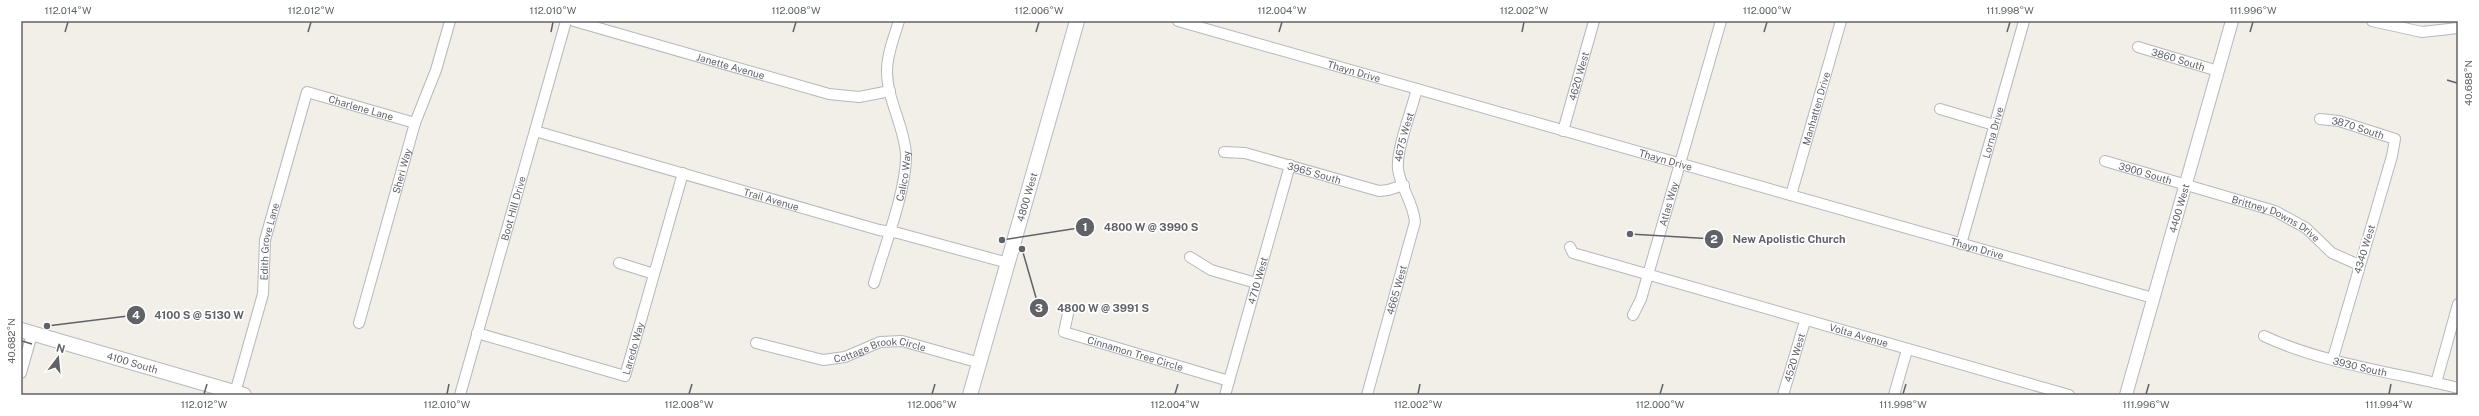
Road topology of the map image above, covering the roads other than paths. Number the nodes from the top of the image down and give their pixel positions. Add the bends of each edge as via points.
1 (450, 21) edge
2 (566, 21) edge
3 (574, 21) edge
4 (899, 21) edge
5 (1077, 21) edge
6 (1178, 21) edge
7 (1594, 21) edge
8 (1721, 21) edge
9 (1841, 21) edge
10 (2024, 21) edge
11 (2232, 21) edge
12 (2372, 21) edge
13 (1211, 25) edge
14 (2458, 28) edge
15 (2138, 47) dead end
16 (2218, 71) junction
17 (1417, 89) junction
18 (890, 91) junction
19 (307, 92) joint
20 (1940, 109) dead end
21 (2320, 119) dead end
22 (415, 123) junction
23 (1994, 125) junction
24 (1563, 130) junction
25 (535, 131) junction
26 (2395, 139) joint
27 (1224, 152) dead end
28 (2105, 161) dead end
29 (1680, 164) junction
30 (1290, 165) junction
31 (683, 173) junction
32 (1404, 185) junction
33 (2185, 185) junction
34 (1791, 195) junction
35 (889, 231) junction
36 (1961, 244) junction
37 (1570, 247) dead end
38 (1190, 257) dead end
39 (619, 263) dead end
40 (1008, 264) junction
41 (2359, 265) junction
42 (654, 274) junction
43 (1649, 275) junction
44 (874, 283) dead end
45 (1256, 283) junction
46 (2153, 298) junction
47 (2458, 304) edge
48 (1069, 309) dead end
49 (1633, 316) dead end
50 (1805, 321) junction
51 (359, 323) dead end
52 (27, 332) edge
53 (477, 333) junction
54 (2264, 336) dead end
55 (756, 343) dead end
56 (1907, 350) junction
57 (2333, 358) junction
58 (980, 363) junction
59 (21, 373) edge
60 (1229, 381) junction
61 (2436, 383) junction
62 (2458, 388) edge
63 (239, 394) edge
64 (460, 395) edge
65 (970, 395) edge
66 (1225, 395) edge
67 (1367, 395) edge
68 (1783, 395) edge
69 (1894, 395) edge
70 (2069, 395) edge
71 (2126, 395) edge

1 - 22 street, Sheri Way via 436,70
2 - 25 street, Boot Hill Drive
3 - 18 street, Janette Avenue via 829,94 859,97
4 - 18 street, Calico Way via 888,60
5 - 40 main road, 4800 West
6 - 13 street, Thayn Drive
7 - 24 street, 4620 West
8 - 29 street, Atlas Way
9 - 34 street, Manhatten Drive
10 - 23 street, Lorna Drive
11 - 16 street, 4400 West
12 - 14 street via 2422,32
13 - 17 street, Thayn Drive
15 - 16 street, 3860 South
16 - 33 street, 4400 West
17 - 24 street, Thayn Drive
17 - 32 street, 4675 West via 1398,160 1399,175
18 - 35 street, Calico Way via 904,140 906,162 902,187
19 - 22 street, Charlene Lane
19 - 63 street, Edith Grove Lane via 265,240 263,294
20 - 23 street
21 - 26 street, 3870 South via 2339,121
22 - 51 street, Sheri Way
23 - 36 street, Lorna Drive
24 - 29 street, Thayn Drive
25 - 31 street, Trail Avenue
25 - 53 street, Boot Hill Drive
26 - 41 street, 4340 West
27 - 30 street, 3965 South via 1245,153
28 - 33 street, 3900 South
29 - 34 street, Thayn Drive
29 - 43 street, Atlas Way
30 - 32 street, 3965 South via 1379,191
30 - 45 street, 4710 West
31 - 35 street, Trail Avenue
31 - 42 street, Laredo Way
32 - 67 street, 4665 West via 1413,208 1415,222
33 - 41 street, Brittney Downs Drive via 2291,218 2306,228 2332,253
33 - 46 street, 4400 West
34 - 36 street, Thayn Drive
35 - 40 street, Trail Avenue
35 - 44 street, Calico Way
36 - 46 street, Thayn Drive
37 - 43 street, Volta Avenue via 1573,253
38 - 45 street via 1211,270
39 - 42 street
40 - 58 main road, 4800 West
41 - 57 street, 4340 West
42 - 53 street, Laredo Way via 625,376
43 - 49 street, Atlas Way via 1642,300
43 - 50 street, Volta Avenue
45 - 60 street, 4710 West
46 - 71 street, 4400 West
47 - 61 street
48 - 60 street, Cinnamon Tree Circle via 1064,332
50 - 56 street, Volta Avenue
50 - 68 street, 4520 West
52 - 59 street
52 - 63 main road, 4100 South
53 - 64 street, Boot Hill Drive
54 - 57 street, 3930 South via 2281,344
55 - 58 street, Cottage Brook Circle via 823,360 845,357 880,342 902,341
56 - 69 street
56 - 70 street, Volta Avenue
57 - 61 street, 3930 South
58 - 65 main road, 4800 West
60 - 66 street, 4710 West
61 - 62 street, 3930 South

